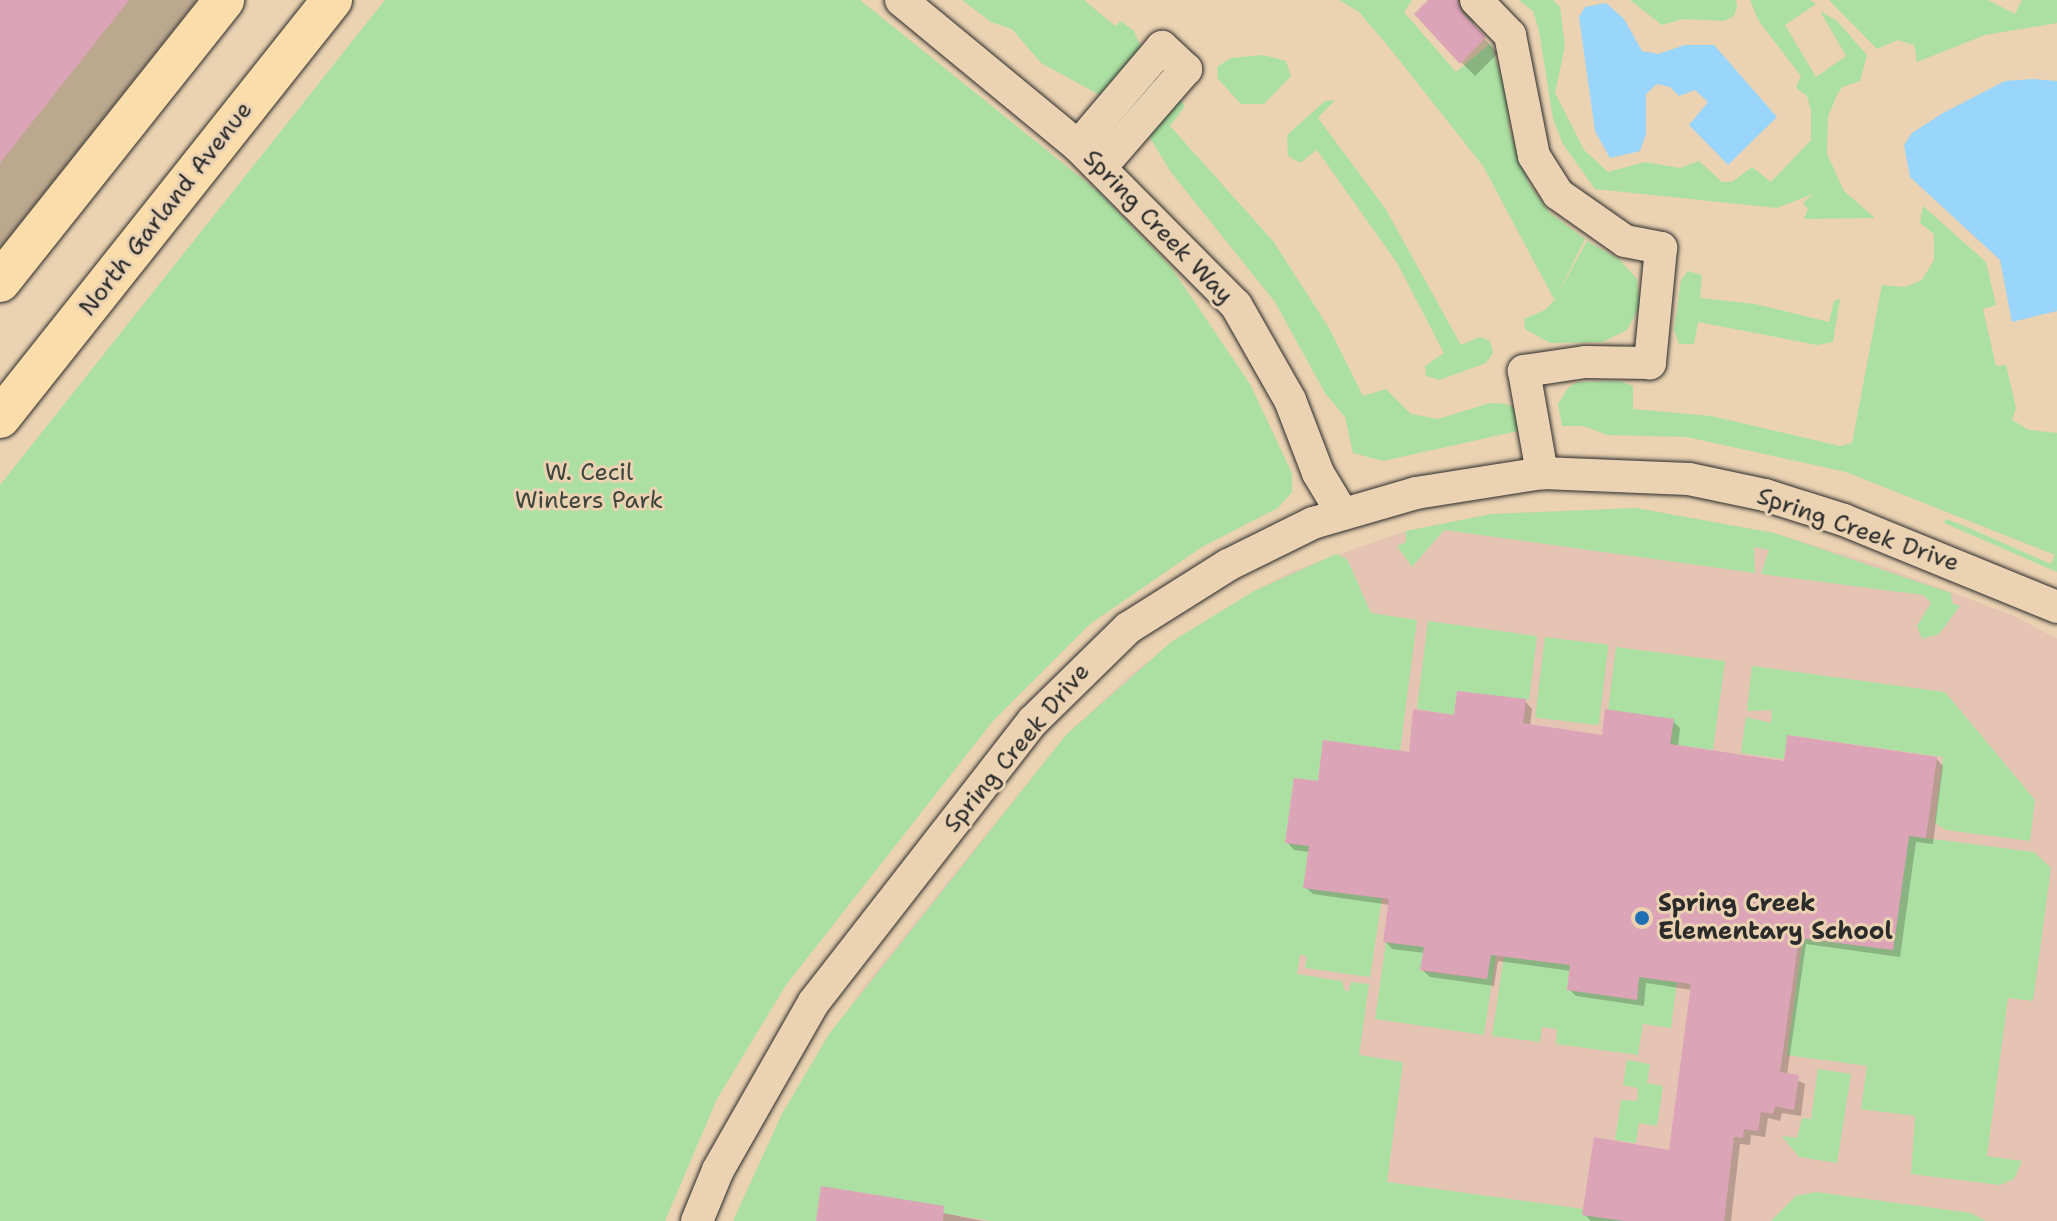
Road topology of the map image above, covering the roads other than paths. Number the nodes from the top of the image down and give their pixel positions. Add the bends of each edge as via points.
1 (224, 0) edge
2 (332, 0) edge
3 (901, 0) edge
4 (1476, 0) edge
5 (1090, 156) junction
6 (0, 282) edge
7 (0, 418) edge
8 (1542, 473) junction
9 (1342, 513) junction
10 (2057, 607) edge
11 (697, 1221) edge

1 - 6 main road
2 - 7 main road, North Garland Avenue
3 - 5 street, Spring Creek Way
4 - 8 street via 1510,35 1534,156 1558,194 1625,241 1661,248 1650,363 1585,362 1524,371
5 - 5 street via 1162,47 1186,69
5 - 9 street, Spring Creek Way via 1236,305 1290,400 1318,473
8 - 9 street, Spring Creek Drive via 1416,493
8 - 10 street, Spring Creek Drive via 1689,479 1765,495 1844,520
9 - 11 street, Spring Creek Drive via 1228,565 1128,628 1079,671 1013,746 814,1002 718,1170

